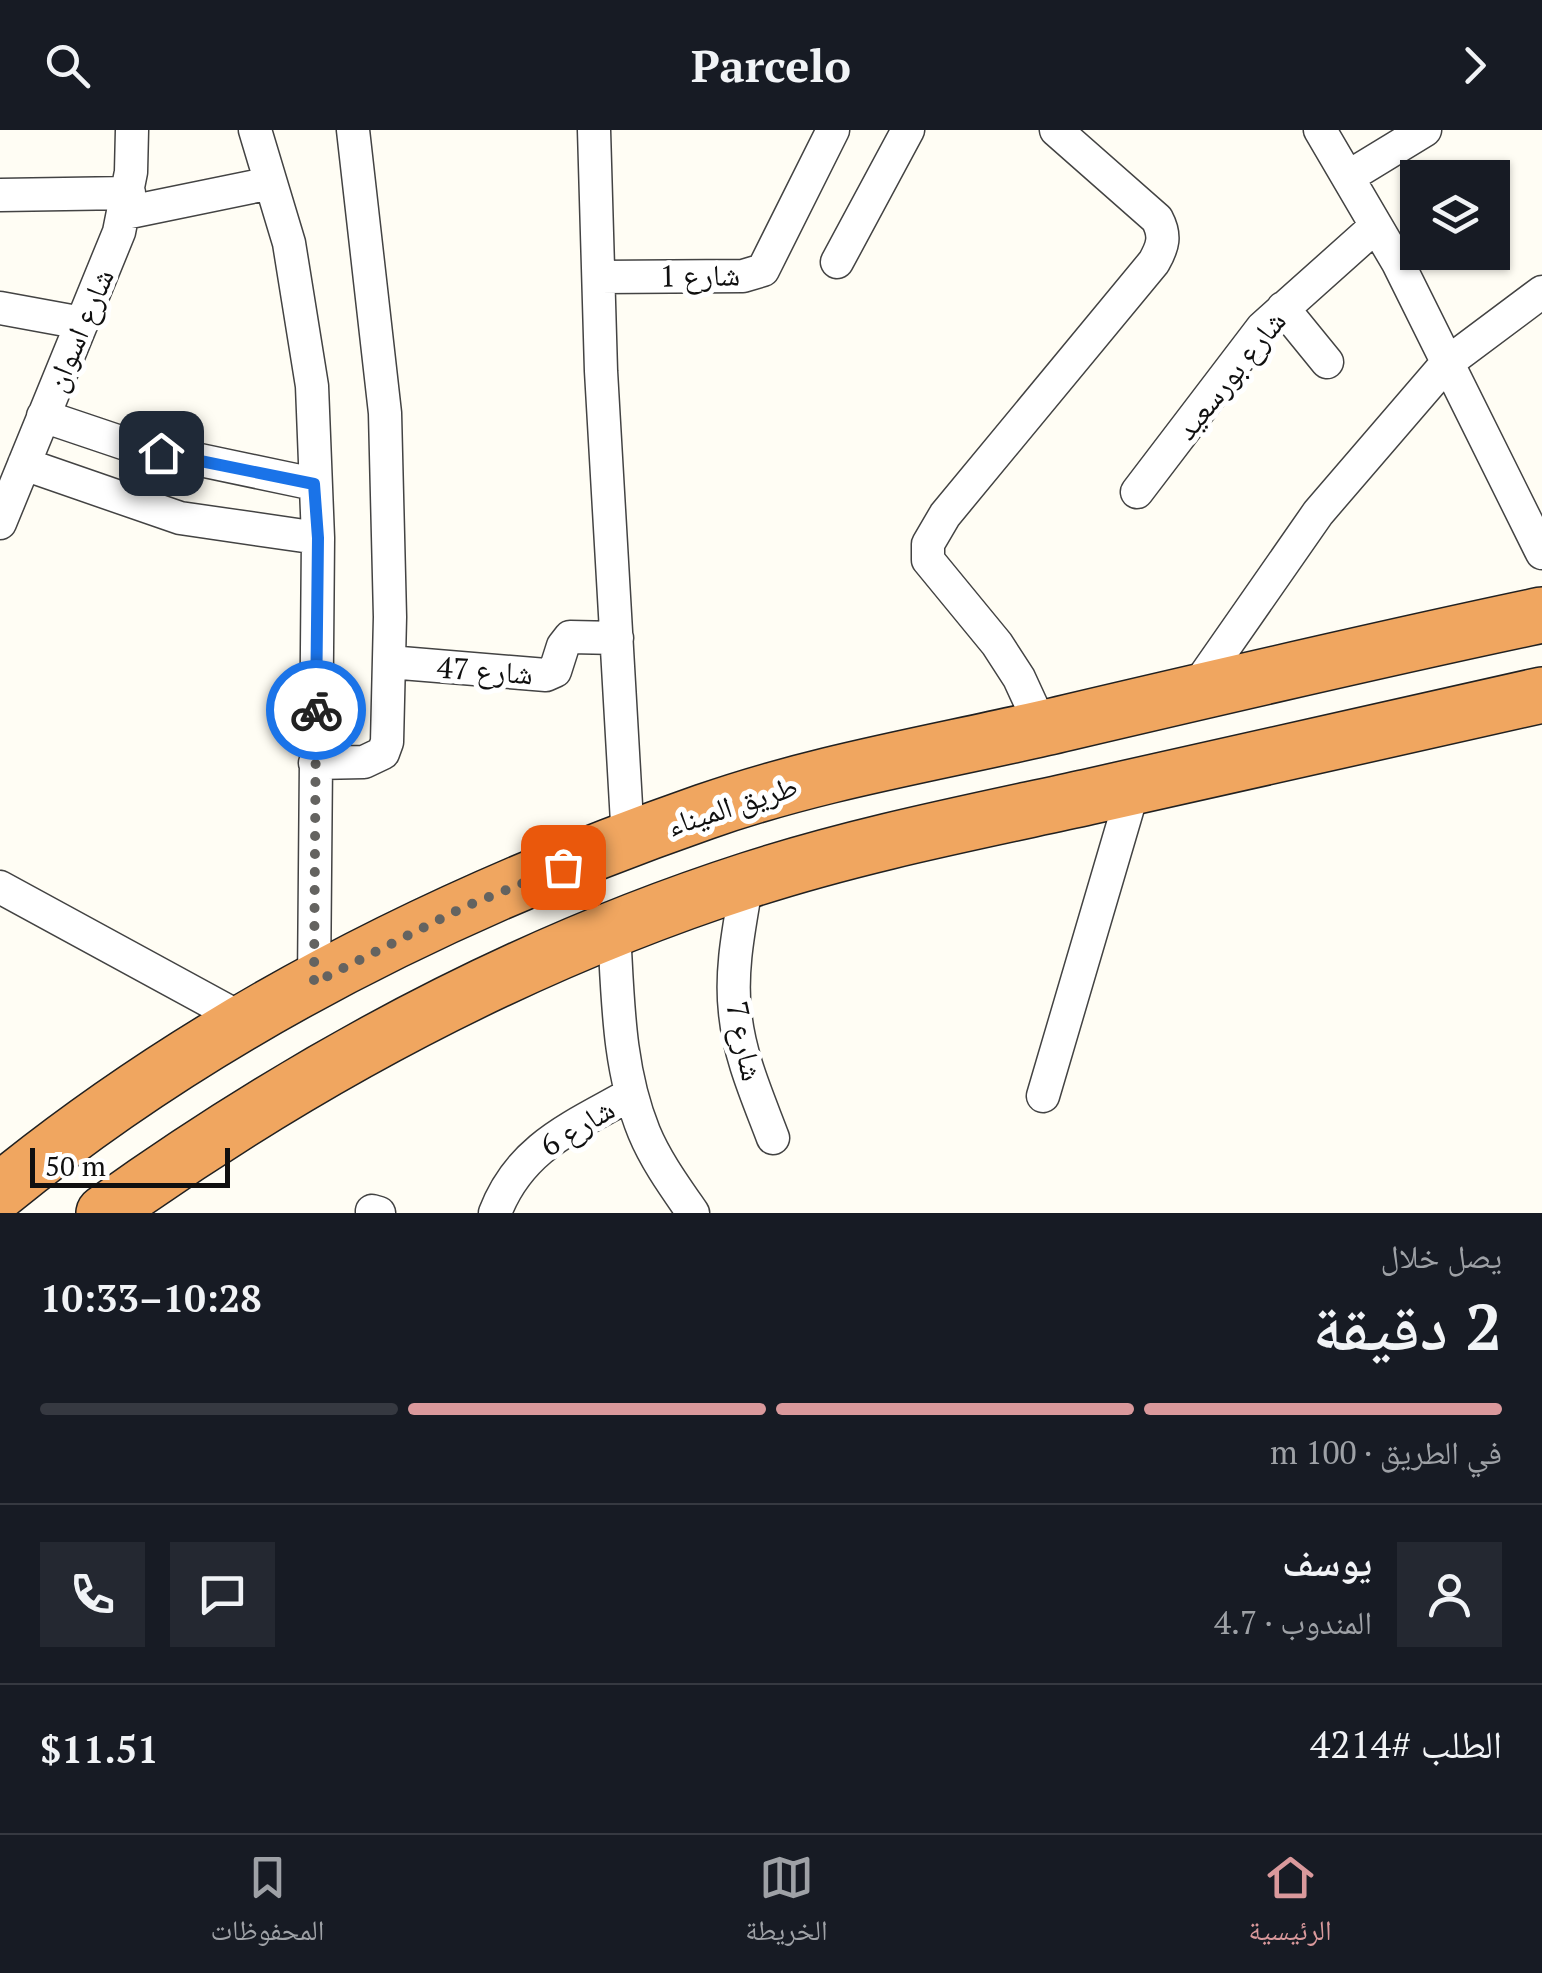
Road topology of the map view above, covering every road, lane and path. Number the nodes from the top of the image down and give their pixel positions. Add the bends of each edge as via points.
1 (132, 130) edge
2 (255, 130) edge
3 (353, 130) edge
4 (594, 130) edge
5 (833, 130) edge
6 (908, 130) edge
7 (1056, 130) edge
8 (1320, 130) edge
9 (1425, 130) edge
10 (1348, 177) junction
11 (271, 183) junction
12 (0, 196) edge
13 (127, 202) junction
14 (1376, 226) junction
15 (837, 262) dead end
16 (600, 276) junction
17 (1542, 292) edge
18 (0, 308) edge
19 (1283, 308) junction
20 (82, 323) junction
21 (1327, 362) dead end
22 (1446, 363) junction
23 (44, 416) junction
24 (24, 464) junction
25 (314, 484) junction
26 (1137, 492) dead end
27 (0, 523) edge
28 (318, 538) junction
29 (1542, 552) edge
30 (1542, 615) edge
31 (616, 638) junction
32 (388, 662) junction
33 (1194, 691) junction
34 (1542, 695) edge
35 (1042, 728) junction
36 (315, 763) junction
37 (1134, 786) junction
38 (628, 840) junction
39 (747, 880) junction
40 (0, 887) edge
41 (614, 931) junction
42 (314, 983) junction
43 (246, 1021) junction
44 (630, 1094) junction
45 (1043, 1096) dead end
46 (773, 1138) dead end
47 (0, 1191) edge
48 (104, 1213) edge
49 (495, 1213) edge
50 (693, 1213) edge

1 - 13 street, شارع اسوان
2 - 11 street
3 - 32 street via 385,413
4 - 16 street
5 - 16 street, شارع 1 via 763,270 743,276
6 - 15 street
7 - 35 street via 1158,219 1162,248 928,544 928,560 997,644
8 - 10 street
9 - 10 street
10 - 14 street
11 - 13 street
11 - 25 street via 289,243 312,386
12 - 13 street
13 - 20 street, شارع اسوان
14 - 19 street, شارع بورسعيد
14 - 22 street
16 - 31 street
17 - 22 street
18 - 20 street
19 - 21 street
19 - 26 street, شارع بورسعيد
20 - 23 street, شارع اسوان
22 - 29 street
22 - 33 street via 1318,512
23 - 24 street, شارع اسوان
23 - 25 street via 128,445
24 - 27 street, شارع اسوان
24 - 28 street via 180,518
25 - 28 street
28 - 36 street
30 - 33 highway, طريق الميناء
31 - 32 street, شارع 47 via 570,637 556,671 546,674
31 - 38 street
32 - 36 street via 383,753 364,762
33 - 35 highway, طريق الميناء
34 - 37 highway
35 - 38 highway, طريق الميناء via 814,778
36 - 42 street
37 - 39 highway via 888,840
37 - 45 street
38 - 42 highway, طريق الميناء via 464,907
39 - 41 highway
39 - 46 street, شارع 7 via 735,1015
40 - 43 street
41 - 44 street
41 - 48 highway via 354,1052 204,1142
42 - 43 highway, طريق الميناء
43 - 47 highway, طريق الميناء
44 - 49 street, شارع 6 via 527,1158
44 - 50 street via 660,1165

